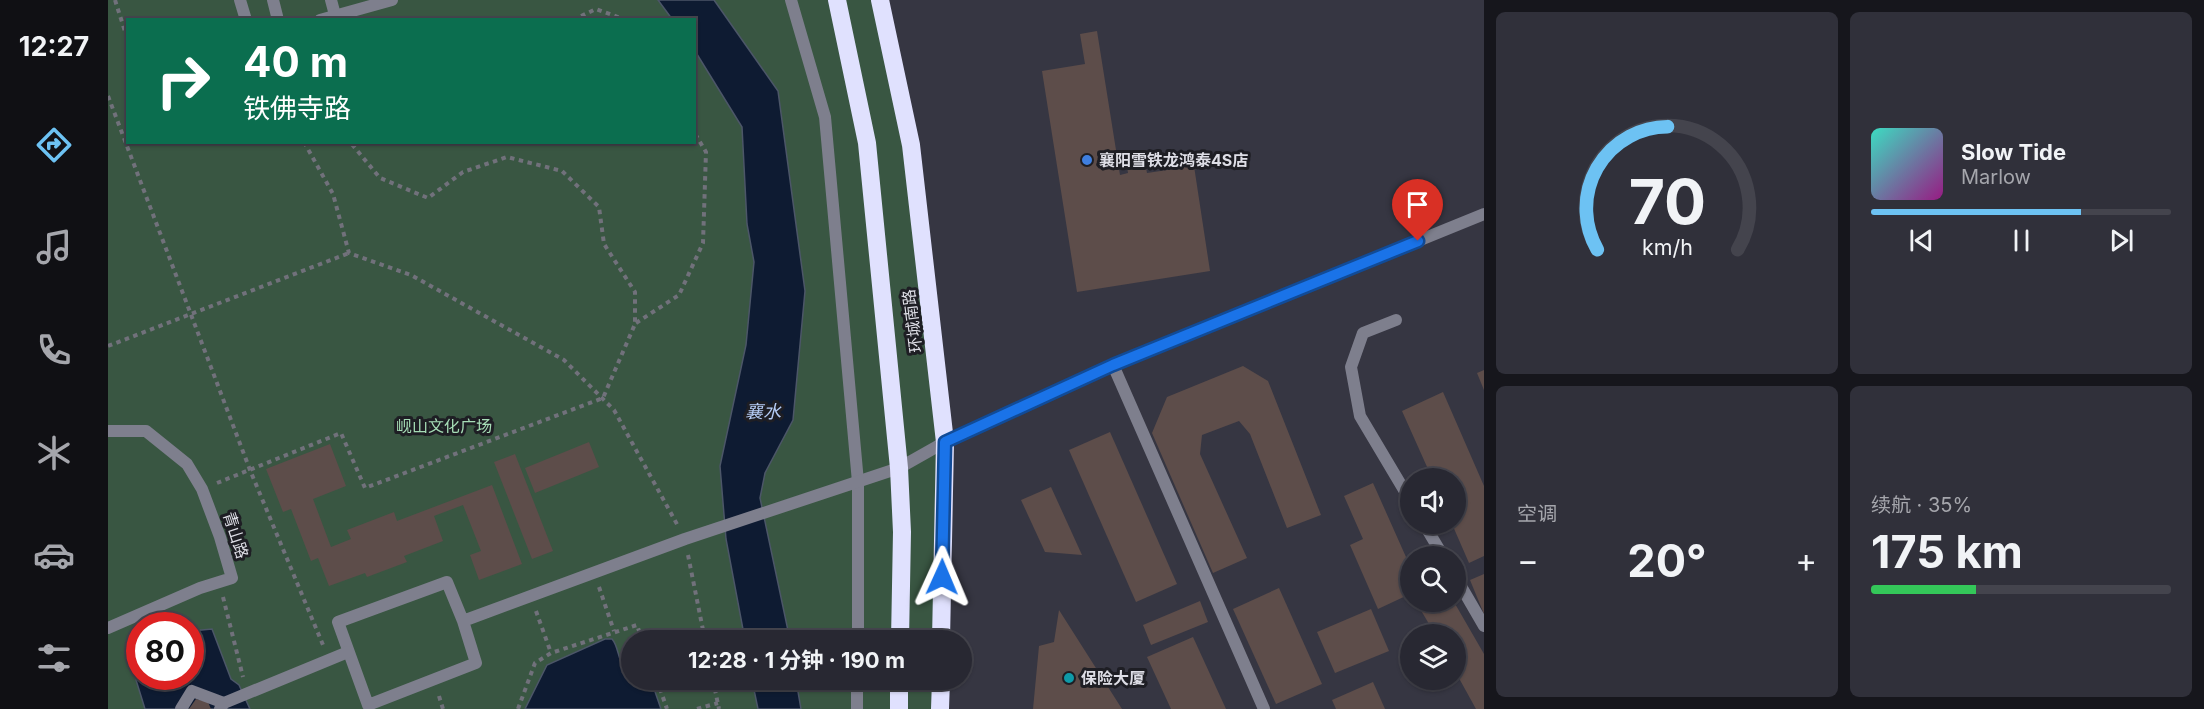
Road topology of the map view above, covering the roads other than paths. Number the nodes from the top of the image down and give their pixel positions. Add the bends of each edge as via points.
1 (240, 0) edge
2 (273, 0) edge
3 (331, 0) edge
4 (392, 0) edge
5 (791, 0) edge
6 (837, 0) edge
7 (880, 0) edge
8 (335, 15) junction
9 (245, 18) edge
10 (278, 18) edge
11 (326, 18) edge
12 (1484, 214) edge
13 (1396, 320) dead end
14 (1113, 365) junction
15 (108, 431) edge
16 (945, 442) junction
17 (899, 468) junction
18 (858, 482) junction
19 (1400, 483) edge
20 (1466, 595) edge
21 (463, 621) junction
22 (1484, 626) edge
23 (108, 628) edge
24 (858, 630) edge
25 (900, 630) edge
26 (941, 630) edge
27 (348, 652) junction
28 (858, 690) edge
29 (899, 690) edge
30 (941, 690) edge
31 (222, 706) edge
32 (182, 709) edge
33 (857, 709) edge
34 (898, 709) edge
35 (940, 709) edge
36 (1264, 709) edge

1 - 9 street
2 - 10 street
3 - 8 street
4 - 8 street
5 - 18 street via 825,117
6 - 17 highway, 环城南路 via 867,142
7 - 16 highway, 环城南路 via 911,145
8 - 11 street
12 - 14 street
13 - 19 street via 1363,333 1351,367 1360,416
14 - 16 street
14 - 36 street
15 - 23 street, 青山路 via 146,431 187,464 202,489 232,578
16 - 17 street
16 - 26 highway, 环城南路
17 - 18 street
17 - 25 highway, 环城南路
18 - 21 street via 685,539
18 - 24 street
20 - 22 street
21 - 27 street via 447,582 338,622
21 - 27 street via 476,663 368,705
27 - 31 street
28 - 33 street
29 - 34 highway
30 - 35 highway
31 - 32 street via 192,691

